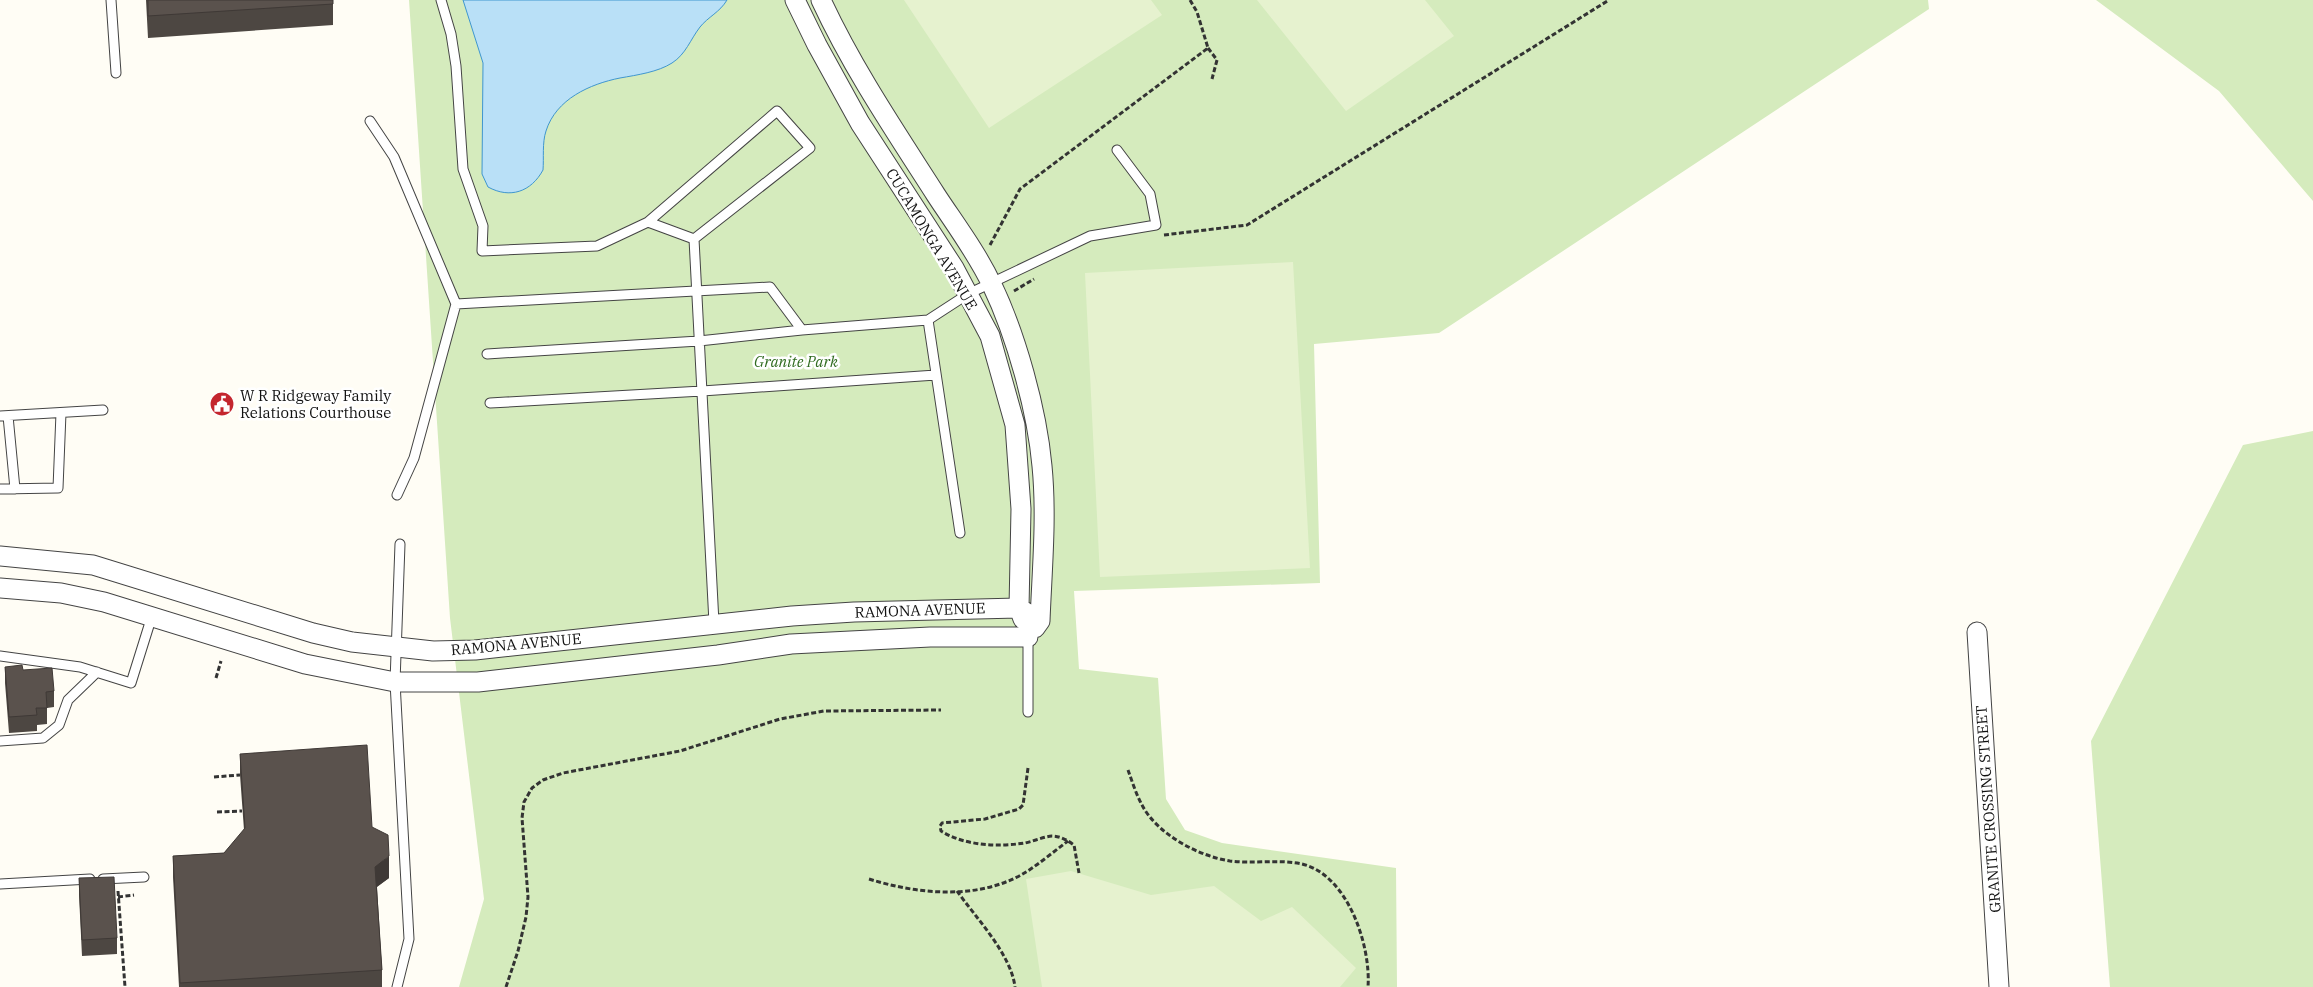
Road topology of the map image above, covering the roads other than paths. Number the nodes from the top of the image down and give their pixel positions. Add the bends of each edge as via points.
1 (111, 0) edge
2 (441, 0) edge
3 (795, 0) edge
4 (821, 0) edge
5 (116, 73) dead end
6 (370, 121) dead end
7 (1117, 150) dead end
8 (648, 222) junction
9 (694, 239) junction
10 (992, 284) junction
11 (697, 290) junction
12 (968, 294) junction
13 (456, 304) junction
14 (928, 320) junction
15 (802, 330) junction
16 (699, 341) junction
17 (487, 354) dead end
18 (936, 375) junction
19 (702, 391) junction
20 (490, 403) dead end
21 (102, 410) dead end
22 (61, 412) junction
23 (4, 416) edge
24 (0, 489) edge
25 (15, 489) junction
26 (397, 495) dead end
27 (960, 534) dead end
28 (400, 544) dead end
29 (0, 556) edge
30 (0, 588) edge
31 (1019, 608) junction
32 (152, 616) junction
33 (1040, 621) junction
34 (714, 623) junction
35 (1977, 632) dead end
36 (1028, 637) junction
37 (396, 648) junction
38 (0, 656) edge
39 (97, 672) junction
40 (394, 682) junction
41 (1028, 712) dead end
42 (0, 741) edge
43 (144, 877) dead end
44 (0, 884) edge
45 (397, 987) edge
46 (1999, 987) edge

1 - 5 lane
2 - 8 lane via 456,66 463,169 483,226 482,251 597,246
3 - 12 street, CUCAMONGA AVENUE via 860,123
4 - 10 street, CUCAMONGA AVENUE via 839,38 882,111
6 - 13 lane via 394,157
7 - 10 lane via 1150,194 1156,225 1090,236
8 - 9 lane
8 - 9 lane via 777,111 810,148
9 - 11 lane
10 - 12 lane
10 - 33 street, CUCAMONGA AVENUE via 1011,330 1024,375 1042,465 1044,510
11 - 13 lane
11 - 15 lane via 770,287
11 - 16 lane
12 - 14 lane
12 - 31 street, CUCAMONGA AVENUE via 990,336 1015,425 1021,509
13 - 26 lane via 414,458
14 - 15 lane
14 - 18 lane
15 - 16 lane
16 - 17 lane
16 - 19 lane
18 - 19 lane
18 - 27 lane
19 - 20 lane
19 - 34 lane
21 - 22 lane
22 - 23 lane
22 - 25 lane via 58,488
23 - 25 lane
24 - 25 lane
28 - 37 lane
29 - 37 street, RAMONA AVENUE via 93,565 313,632
30 - 32 street, RAMONA AVENUE via 62,593
31 - 33 street
31 - 34 street, RAMONA AVENUE via 854,612
31 - 36 street, CUCAMONGA AVENUE
32 - 39 lane via 131,683
32 - 40 street, RAMONA AVENUE via 305,664
33 - 36 street
34 - 37 street, RAMONA AVENUE via 475,650
35 - 46 street, GRANITE CROSSING STREET
36 - 40 street, RAMONA AVENUE via 930,637 791,644 478,682
36 - 41 lane
37 - 40 lane
38 - 39 lane
39 - 42 lane via 68,700 59,725 43,738
40 - 45 lane via 409,939
43 - 44 lane

